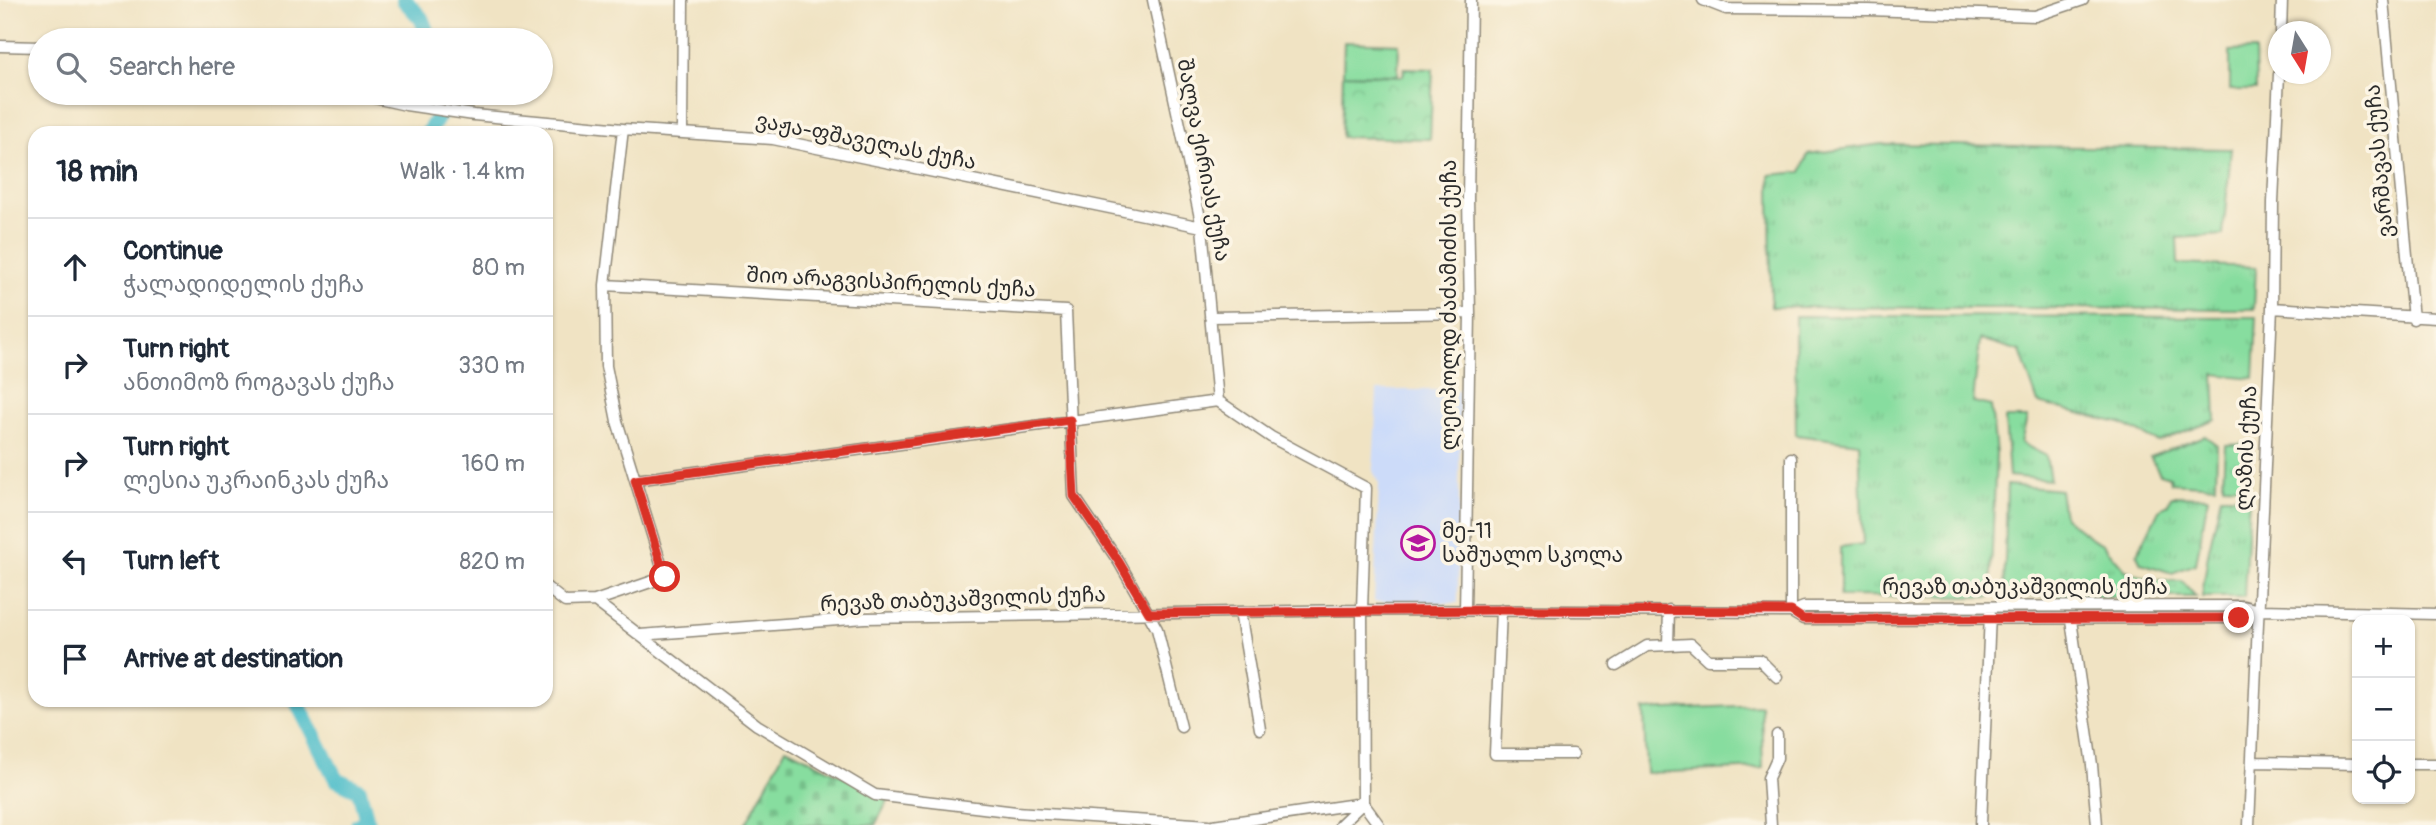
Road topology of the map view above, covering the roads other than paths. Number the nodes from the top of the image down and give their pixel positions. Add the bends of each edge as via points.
1 (683, 0) edge
2 (1153, 0) edge
3 (1471, 0) edge
4 (1703, 0) edge
5 (2083, 0) edge
6 (2282, 0) edge
7 (2383, 0) edge
8 (1869, 5) edge
9 (2281, 21) edge
10 (0, 46) edge
11 (28, 47) edge
12 (2279, 84) edge
13 (406, 105) edge
14 (623, 129) junction
15 (682, 132) junction
16 (1202, 228) junction
17 (605, 285) junction
18 (2272, 308) junction
19 (1470, 313) junction
20 (1210, 317) junction
21 (2436, 318) edge
22 (2413, 319) junction
23 (1219, 401) junction
24 (1070, 420) junction
25 (1791, 458) dead end
26 (635, 480) junction
27 (553, 592) edge
28 (595, 601) junction
29 (1991, 606) junction
30 (1362, 610) junction
31 (1501, 610) junction
32 (1669, 610) junction
33 (2259, 610) junction
34 (1465, 611) junction
35 (1791, 611) junction
36 (1240, 612) junction
37 (1149, 613) junction
38 (2436, 614) edge
39 (1990, 619) junction
40 (2071, 620) junction
41 (640, 635) junction
42 (1668, 644) junction
43 (1616, 665) dead end
44 (1777, 677) dead end
45 (1181, 727) dead end
46 (1261, 729) dead end
47 (1777, 735) dead end
48 (1573, 754) dead end
49 (2254, 762) junction
50 (2352, 764) edge
51 (2415, 764) edge
52 (2436, 765) edge
53 (1363, 803) junction
54 (1211, 825) edge
55 (1340, 825) edge
56 (1379, 825) edge
57 (1771, 825) edge
58 (1981, 825) edge
59 (2097, 825) edge
60 (2249, 825) edge

1 - 15 street
2 - 16 street, შალვა ქირიას ქუჩა
3 - 19 street, ლეოპოლდ ძაძამიძის ქუჩა
4 - 8 street via 1726,9
5 - 8 street via 2035,16
6 - 9 street
7 - 22 street, ვარშავას ქუჩა
10 - 11 street
12 - 18 street, ლაზის ქუჩა
13 - 14 street, ვაჟა-ფშაველას ქუჩა
14 - 15 street, ვაჟა-ფშაველას ქუჩა
14 - 17 street
15 - 16 street, ვაჟა-ფშაველას ქუჩა via 773,139
16 - 20 street, შალვა ქირიას ქუჩა
17 - 24 street, შიო არაგვისპირელის ქუჩა via 1066,311
17 - 26 street via 606,366
18 - 22 street
18 - 33 street, ლაზის ქუჩა
19 - 20 street
19 - 34 street, ლეოპოლდ ძაძამიძის ქუჩა
20 - 23 street, შალვა ქირიას ქუჩა
21 - 22 street
23 - 24 street
23 - 30 street via 1271,437 1366,488
24 - 26 street
24 - 37 street via 1074,496
25 - 35 street
26 - 28 street via 665,577
27 - 28 street via 565,601
28 - 41 street
29 - 33 street, რევაზ თაბუკაშვილის ქუჩა via 2243,606
29 - 35 street, რევაზ თაბუკაშვილის ქუჩა via 1804,607
29 - 39 street
30 - 34 street, რევაზ თაბუკაშვილის ქუჩა
30 - 36 street, რევაზ თაბუკაშვილის ქუჩა
30 - 53 street
31 - 32 street, რევაზ თაბუკაშვილის ქუჩა
31 - 34 street, რევაზ თაბუკაშვილის ქუჩა
31 - 48 street via 1495,754
32 - 35 street, რევაზ თაბუკაშვილის ქუჩა
32 - 42 street
33 - 38 street, რევაზ თაბუკაშვილის ქუჩა
33 - 40 street, რევაზ თაბუკაშვილის ქუჩა via 2239,618
33 - 49 street, ლაზის ქუჩა
35 - 39 street, რევაზ თაბუკაშვილის ქუჩა via 1803,619
36 - 37 street, რევაზ თაბუკაშვილის ქუჩა
36 - 46 street
37 - 41 street, რევაზ თაბუკაშვილის ქუჩა via 866,618
37 - 45 street
39 - 40 street, რევაზ თაბუკაშვილის ქუჩა
39 - 58 street
40 - 59 street
41 - 54 street via 757,725 875,795 1016,812
42 - 43 street via 1647,646
42 - 44 street via 1691,644 1708,660 1760,660
47 - 57 street via 1777,758 1768,778
49 - 50 street
49 - 60 street, ლაზის ქუჩა
51 - 52 street
53 - 54 street
53 - 55 street
53 - 56 street

